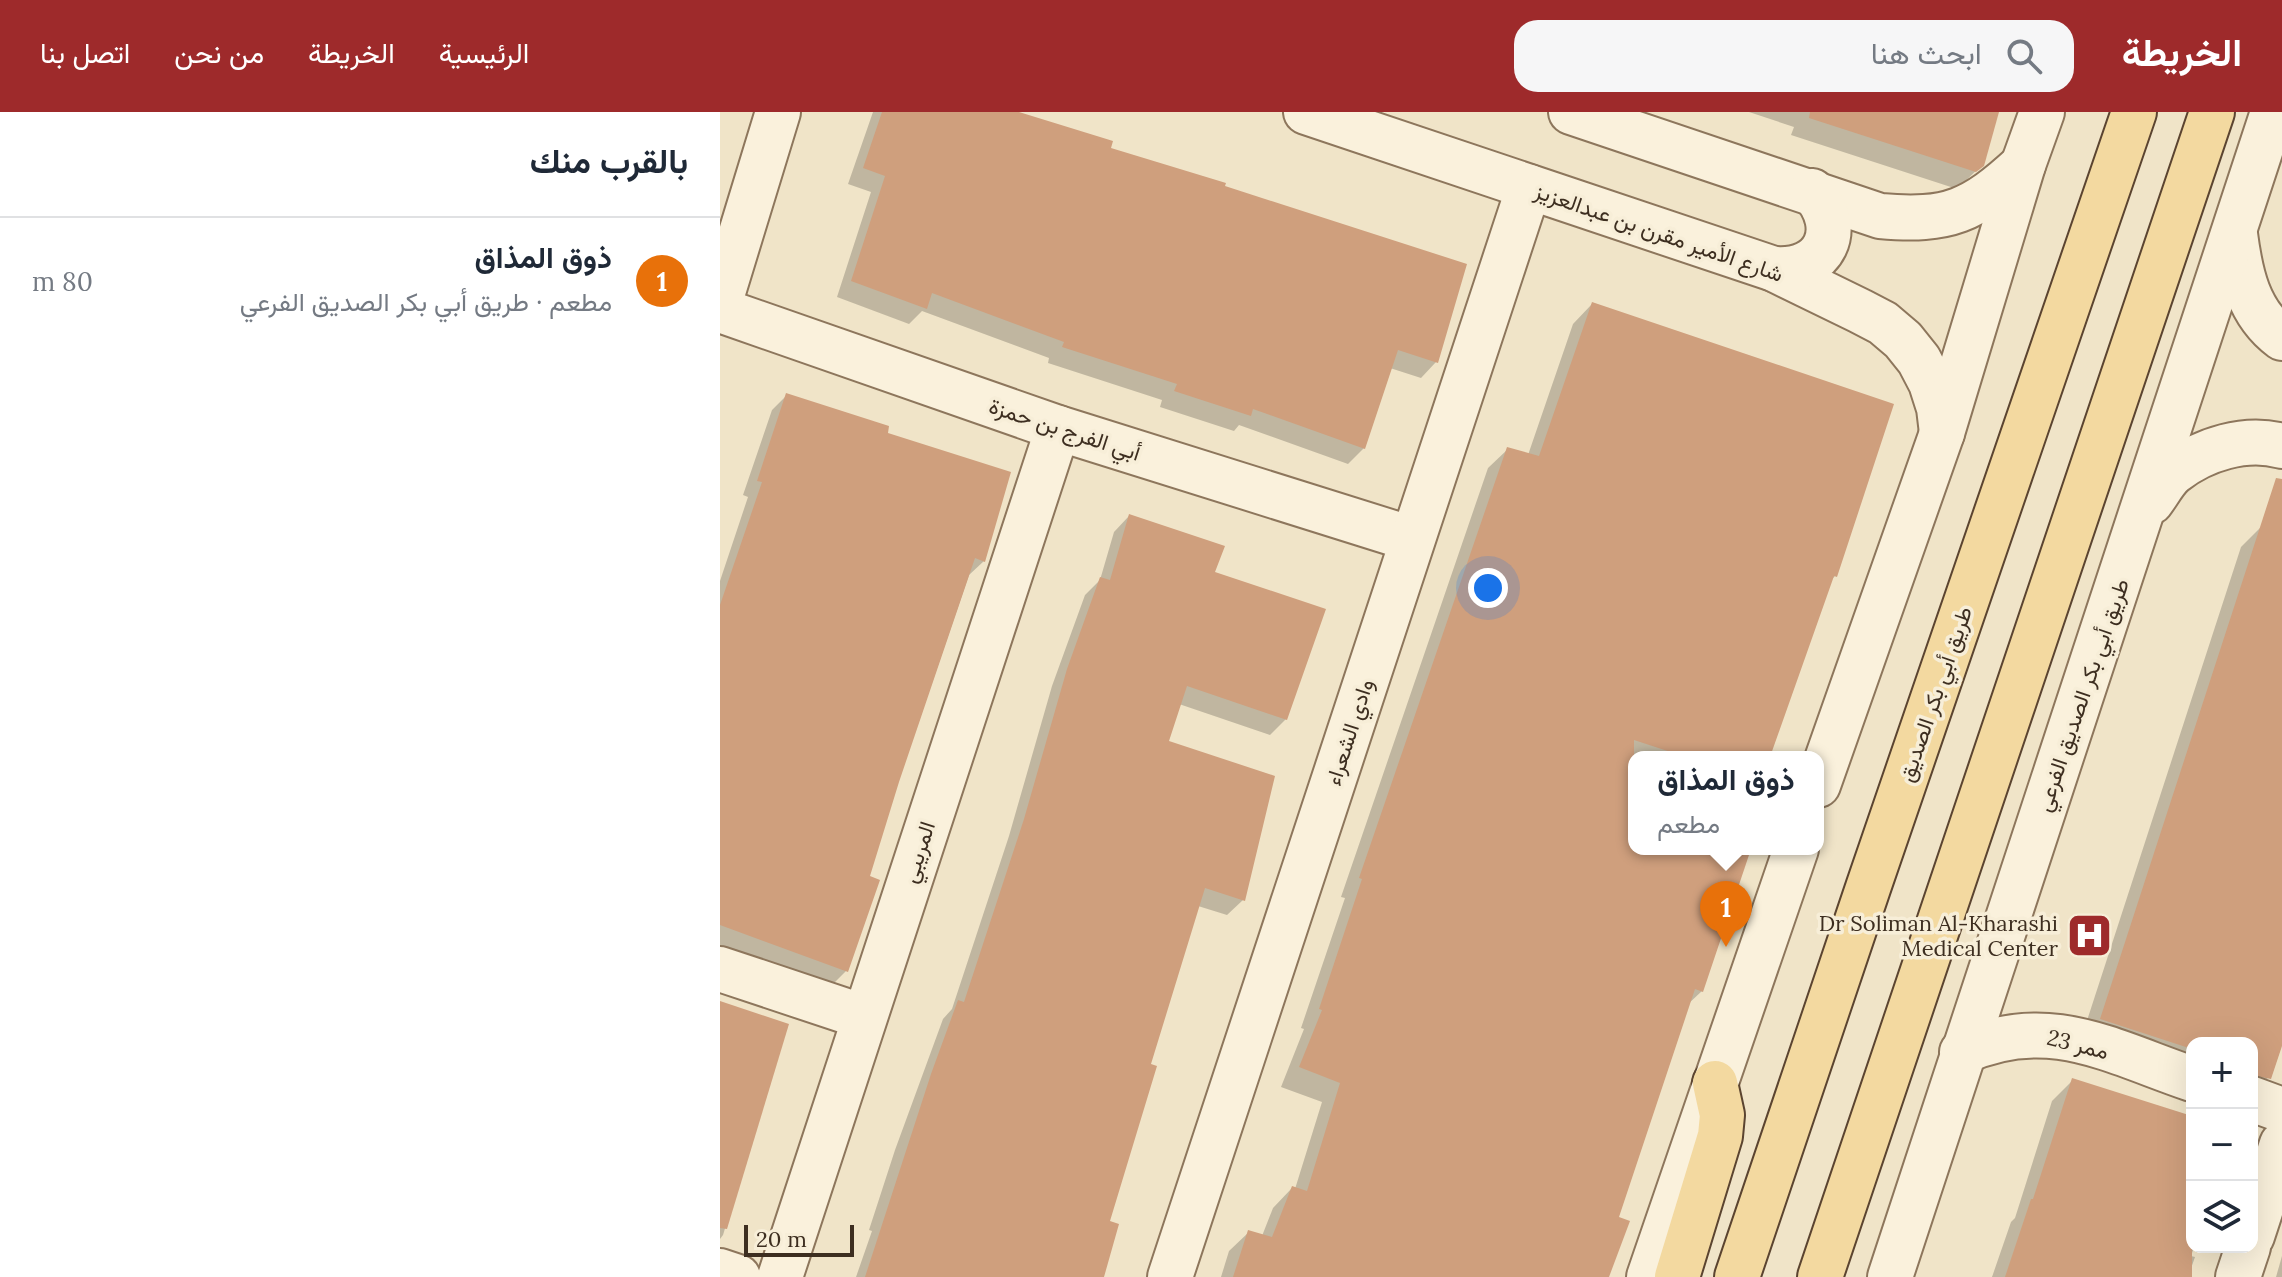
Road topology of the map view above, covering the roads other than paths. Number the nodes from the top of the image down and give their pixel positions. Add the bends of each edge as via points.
1 (778, 112) edge
2 (1306, 112) edge
3 (2042, 112) edge
4 (2134, 112) edge
5 (2212, 112) edge
6 (2273, 112) edge
7 (1577, 113) edge
8 (2023, 165) junction
9 (1529, 187) junction
10 (1812, 191) junction
11 (2235, 229) junction
12 (1774, 269) junction
13 (720, 302) edge
14 (720, 310) edge
15 (2282, 338) edge
16 (1058, 428) junction
17 (1942, 433) junction
18 (2282, 446) edge
19 (2142, 514) junction
20 (1412, 539) junction
21 (1824, 768) edge
22 (1794, 855) edge
23 (720, 969) edge
24 (864, 1017) junction
25 (1962, 1052) junction
26 (2186, 1077) edge
27 (1715, 1083) junction
28 (2258, 1101) edge
29 (2282, 1110) edge
30 (2282, 1144) edge
31 (2258, 1218) edge
32 (2246, 1253) edge
33 (720, 1271) edge
34 (738, 1277) edge
35 (780, 1277) edge
36 (1170, 1277) edge
37 (1649, 1277) edge
38 (1677, 1277) edge
39 (1737, 1277) edge
40 (1820, 1277) edge
41 (1890, 1277) edge
42 (2238, 1277) edge

1 - 13 street
2 - 9 street, شارع الأمير مقرن بن عبدالعزيز
3 - 8 street
4 - 39 main road, طريق أبي بكر الصديق
5 - 40 main road
6 - 11 street, طريق أبي بكر الصديق الفرعي
7 - 10 street
8 - 10 street via 1991,194 1953,213 1917,219 1880,216
8 - 17 street
9 - 12 street, شارع الأمير مقرن بن عبدالعزيز
9 - 20 street, وادي الشعراء
10 - 12 street via 1828,216 1825,246 1804,267
11 - 15 street via 2244,286 2257,311
11 - 19 street, طريق أبي بكر الصديق الفرعي
12 - 17 street, شارع الأمير مقرن بن عبدالعزيز via 1883,323 1903,340 1931,383
14 - 16 street, أبي الفرج بن حمزة
16 - 20 street, أبي الفرج بن حمزة
16 - 24 street, المريبي
17 - 21 street
18 - 19 street via 2267,442 2216,447 2172,473
19 - 25 street, طريق أبي بكر الصديق الفرعي
20 - 36 street, وادي الشعراء
22 - 27 street
23 - 24 street
24 - 35 street, المريبي
25 - 26 street, ممر 23 via 2022,1034 2067,1036
25 - 41 street, طريق أبي بكر الصديق الفرعي
27 - 37 street
27 - 38 main road via 1720,1136
28 - 29 street
30 - 31 street
32 - 42 street
33 - 34 street

